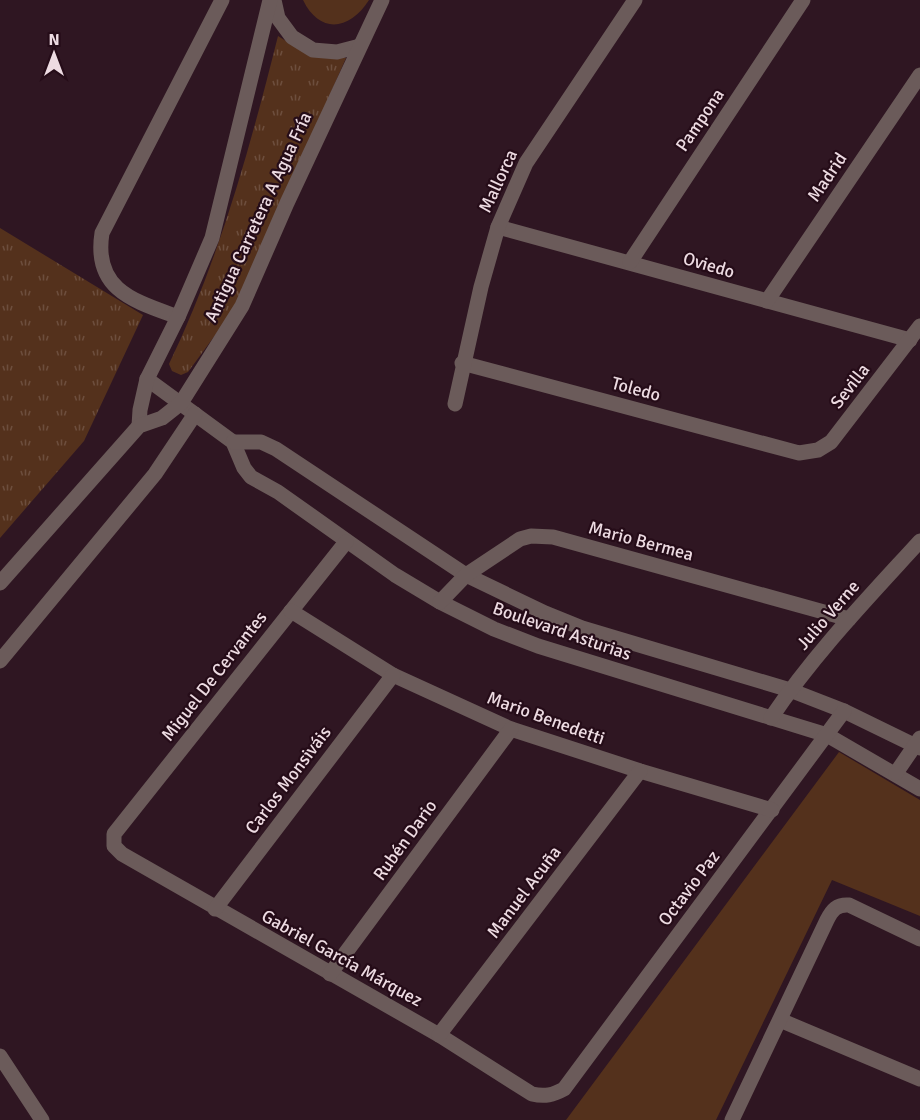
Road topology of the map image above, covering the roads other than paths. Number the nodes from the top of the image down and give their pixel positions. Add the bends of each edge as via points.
1 (222, 0) edge
2 (272, 0) edge
3 (382, 0) edge
4 (635, 0) edge
5 (803, 0) edge
6 (360, 46) junction
7 (920, 75) edge
8 (498, 227) junction
9 (630, 262) junction
10 (767, 301) junction
11 (178, 317) junction
12 (920, 326) edge
13 (910, 340) junction
14 (462, 363) junction
15 (147, 379) junction
16 (181, 403) junction
17 (454, 404) dead end
18 (195, 414) junction
19 (139, 426) junction
20 (233, 442) junction
21 (799, 453) joint
22 (920, 541) edge
23 (346, 542) junction
24 (466, 575) junction
25 (0, 583) edge
26 (440, 602) junction
27 (291, 611) junction
28 (849, 619) junction
29 (0, 661) edge
30 (393, 675) junction
31 (790, 690) junction
32 (844, 711) junction
33 (771, 718) junction
34 (511, 729) junction
35 (827, 735) junction
36 (918, 743) edge
37 (640, 771) junction
38 (896, 773) junction
39 (920, 789) edge
40 (772, 810) junction
41 (114, 834) joint
42 (215, 909) junction
43 (920, 939) edge
44 (330, 974) junction
45 (780, 1020) junction
46 (439, 1035) junction
47 (0, 1056) edge
48 (920, 1079) edge
49 (564, 1089) joint
50 (42, 1120) edge
51 (732, 1120) edge

1 - 11 street via 102,233 100,244 108,277 122,294
2 - 6 street via 278,18 292,37 313,50 337,52
2 - 11 street, Antigua Carretera A Agua Fría via 212,238
3 - 6 street, Antigua Carretera A Agua Fría
4 - 8 street, Mallorca via 526,163
5 - 9 street, Pampona
6 - 16 street, Antigua Carretera A Agua Fría via 242,306
7 - 10 street, Madrid
8 - 9 street, Oviedo
8 - 14 street, Mallorca
9 - 10 street, Oviedo
10 - 13 street, Oviedo
11 - 15 street, Antigua Carretera A Agua Fría
12 - 13 street, Sevilla
13 - 21 street, Sevilla via 831,442 818,450
14 - 17 street, Mallorca
14 - 21 street, Toledo
15 - 16 street, Boulevard Asturias
15 - 19 street, Antigua Carretera A Agua Fría
16 - 18 street, Boulevard Asturias
16 - 19 street, Antigua Carretera A Agua Fría via 162,418
18 - 20 street, Boulevard Asturias
18 - 29 street via 155,474
19 - 25 street, Antigua Carretera A Agua Fría
20 - 23 street, Boulevard Asturias via 251,477
20 - 24 street, Boulevard Asturias via 261,442 276,449
22 - 28 street, Julio Verne
23 - 26 street, Boulevard Asturias
23 - 27 street, Miguel De Cervantes
24 - 26 street, Mario Bermea
24 - 28 street, Mario Bermea via 520,540 553,537
24 - 31 street, Boulevard Asturias via 582,628
26 - 33 street, Boulevard Asturias via 538,646
27 - 30 street, Mario Benedetti
27 - 41 street, Miguel De Cervantes
28 - 31 street, Julio Verne
30 - 34 street, Mario Benedetti
30 - 42 street, Carlos Monsiváis
31 - 32 street, Boulevard Asturias
31 - 33 street, Julio Verne
32 - 35 street, Octavio Paz
32 - 36 street, Boulevard Asturias
33 - 35 street, Boulevard Asturias
34 - 37 street, Mario Benedetti
34 - 44 street, Rubén Dario
35 - 38 street, Boulevard Asturias
35 - 40 street, Octavio Paz
36 - 38 street
37 - 40 street, Mario Benedetti
37 - 46 street, Manuel Acuña
38 - 39 street, Boulevard Asturias
40 - 49 street, Octavio Paz
41 - 42 street, Gabriel García Márquez via 114,846 122,855
42 - 44 street, Gabriel García Márquez
43 - 45 street via 849,905 839,905 831,912
44 - 46 street, Gabriel García Márquez
45 - 48 street
45 - 51 street
46 - 49 street, Gabriel García Márquez via 532,1094 551,1095
47 - 50 street

